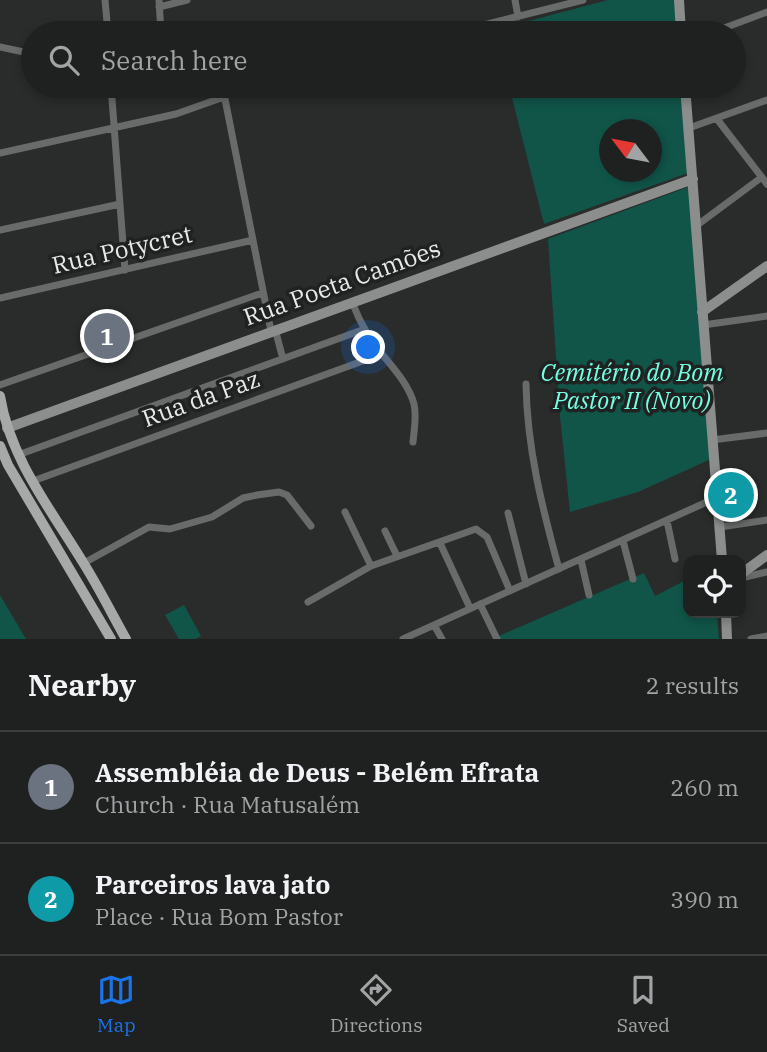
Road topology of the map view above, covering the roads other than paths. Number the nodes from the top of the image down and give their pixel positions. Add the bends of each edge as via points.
1 (105, 0) edge
2 (187, 0) edge
3 (515, 0) edge
4 (583, 0) edge
5 (682, 2) edge
6 (159, 3) edge
7 (767, 12) edge
8 (518, 17) junction
9 (107, 21) edge
10 (160, 21) edge
11 (502, 21) edge
12 (681, 21) edge
13 (743, 21) edge
14 (0, 47) edge
15 (21, 51) edge
16 (112, 98) edge
17 (215, 98) edge
18 (225, 98) edge
19 (686, 98) edge
20 (767, 100) edge
21 (717, 119) junction
22 (114, 128) junction
23 (689, 128) junction
24 (0, 153) edge
25 (693, 179) junction
26 (764, 180) edge
27 (120, 204) junction
28 (696, 226) junction
29 (0, 230) edge
30 (253, 240) junction
31 (767, 266) edge
32 (125, 270) junction
33 (767, 274) edge
34 (262, 293) junction
35 (0, 298) edge
36 (725, 300) junction
37 (352, 302) junction
38 (767, 316) edge
39 (702, 319) junction
40 (365, 329) junction
41 (273, 330) junction
42 (382, 354) junction
43 (283, 359) junction
44 (526, 384) dead end
45 (0, 385) edge
46 (0, 396) edge
47 (7, 428) junction
48 (767, 433) edge
49 (712, 440) junction
50 (413, 443) dead end
51 (0, 446) edge
52 (18, 455) junction
53 (33, 481) junction
54 (718, 497) junction
55 (345, 512) dead end
56 (508, 513) dead end
57 (767, 520) edge
58 (667, 521) junction
59 (311, 526) dead end
60 (720, 527) junction
61 (61, 528) junction
62 (384, 531) dead end
63 (48, 534) junction
64 (622, 541) junction
65 (440, 543) junction
66 (722, 555) edge
67 (767, 555) edge
68 (397, 556) junction
69 (581, 559) junction
70 (675, 559) dead end
71 (84, 563) junction
72 (371, 566) junction
73 (559, 569) junction
74 (746, 572) edge
75 (767, 572) edge
76 (746, 575) edge
77 (633, 579) dead end
78 (526, 584) junction
79 (510, 591) junction
80 (589, 595) dead end
81 (308, 602) dead end
82 (480, 604) junction
83 (470, 608) junction
84 (726, 618) edge
85 (434, 625) junction
86 (767, 636) edge
87 (111, 639) edge
88 (126, 639) edge
89 (403, 639) edge
90 (442, 639) edge
91 (497, 639) edge
92 (727, 639) edge
93 (751, 639) edge

1 - 9 street
2 - 6 street
3 - 8 street
4 - 8 street
5 - 12 street
6 - 10 street
7 - 13 street
8 - 11 street
14 - 15 street
16 - 22 street
17 - 22 street via 199,107
18 - 30 street
19 - 23 street
20 - 21 street
21 - 23 street
21 - 26 street
22 - 24 street
22 - 27 street
23 - 25 street
25 - 28 street
25 - 37 street, Rua Poeta Camões
26 - 28 street
27 - 29 street
27 - 32 street
28 - 39 street
30 - 32 street, Rua Potycret
30 - 34 street
31 - 36 street
32 - 35 street, Rua Potycret
33 - 36 street
34 - 41 street
34 - 45 street
36 - 39 street
37 - 40 street
37 - 41 street, Rua Poeta Camões
38 - 39 street
39 - 49 street
40 - 42 street
40 - 43 street
41 - 43 street
41 - 47 street, Rua Poeta Camões
42 - 50 street via 411,396 416,418
42 - 53 street, Rua da Paz
43 - 52 street
44 - 73 street via 534,471
46 - 47 main road
47 - 52 main road
48 - 49 street
49 - 54 street
51 - 63 main road
52 - 53 main road
53 - 61 main road
54 - 58 street
54 - 60 street
55 - 72 street
56 - 78 street
57 - 60 street
58 - 64 street
58 - 70 street
59 - 71 street via 287,495 257,495 212,517 170,529 149,527
60 - 66 street
61 - 63 main road
61 - 71 main road
62 - 68 street
63 - 87 main road
64 - 69 street
64 - 77 street
65 - 68 street
65 - 79 street via 471,530 482,532
65 - 83 street
67 - 74 street
68 - 72 street
69 - 73 street
69 - 80 street
71 - 88 main road
72 - 81 street
73 - 78 street
75 - 76 street
78 - 79 street
79 - 82 street
82 - 83 street
82 - 91 street
83 - 85 street
84 - 92 street
85 - 89 street
85 - 90 street
86 - 93 street

